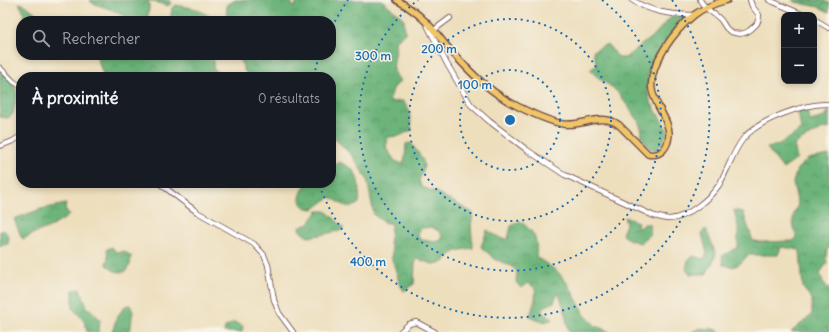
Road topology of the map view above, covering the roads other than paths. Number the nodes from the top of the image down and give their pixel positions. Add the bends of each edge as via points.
1 (397, 0) edge
2 (632, 0) edge
3 (700, 0) edge
4 (727, 0) edge
5 (750, 0) edge
6 (769, 0) edge
7 (705, 9) junction
8 (797, 12) edge
9 (694, 15) junction
10 (450, 18) dead end
11 (424, 20) junction
12 (817, 21) edge
13 (829, 28) edge
14 (434, 30) junction
15 (0, 68) edge
16 (16, 83) edge
17 (829, 104) edge
18 (16, 140) edge
19 (0, 146) edge
20 (166, 188) edge
21 (293, 332) edge
22 (400, 332) edge
23 (435, 332) edge

1 - 11 main road
2 - 9 street via 643,7 664,13
3 - 7 street
4 - 7 main road
5 - 7 street via 760,15 759,21 756,26 740,34 728,30 721,19
6 - 8 street
7 - 9 main road
9 - 14 main road via 664,49 651,79 655,101 669,135 666,146 654,155 648,154 614,121 563,124 538,116 501,97 475,76
10 - 14 street
11 - 14 main road
11 - 17 street via 446,64 471,105 489,122 565,175 654,216 670,219 682,216 699,206 719,185 737,147 755,128 805,107
12 - 13 street
15 - 16 street
18 - 19 street
20 - 21 street via 197,212 254,244 264,255 274,300 279,313
22 - 23 street via 416,322

